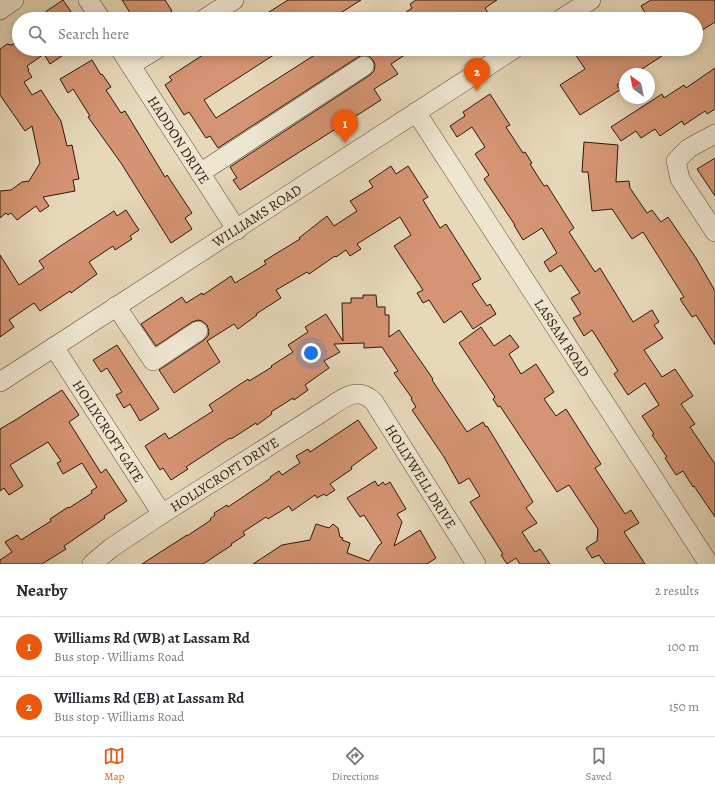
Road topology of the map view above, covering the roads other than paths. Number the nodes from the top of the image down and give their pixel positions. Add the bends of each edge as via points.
1 (14, 0) edge
2 (88, 0) edge
3 (234, 0) edge
4 (591, 0) edge
5 (0, 10) edge
6 (96, 12) edge
7 (215, 12) edge
8 (572, 12) edge
9 (125, 56) edge
10 (146, 56) edge
11 (503, 56) edge
12 (131, 66) junction
13 (364, 66) dead end
14 (416, 112) junction
15 (715, 134) edge
16 (200, 173) junction
17 (237, 230) junction
18 (715, 232) edge
19 (116, 306) junction
20 (198, 331) dead end
21 (54, 348) junction
22 (0, 382) edge
23 (360, 394) joint
24 (162, 514) junction
25 (92, 564) edge
26 (476, 564) edge
27 (708, 564) edge

1 - 5 street
2 - 6 street
3 - 7 street
4 - 8 street
9 - 12 street, HADDON DRIVE
10 - 12 street
11 - 14 street, WILLIAMS ROAD
12 - 16 street, HADDON DRIVE
13 - 16 street
14 - 17 street, WILLIAMS ROAD
14 - 27 street, LASSAM ROAD
15 - 18 street via 689,148 676,161 680,179
16 - 17 street, HADDON DRIVE
17 - 19 street, WILLIAMS ROAD
19 - 20 street via 152,360
19 - 21 street, WILLIAMS ROAD
21 - 22 street, WILLIAMS ROAD
21 - 24 street, HOLLYCROFT GATE
23 - 24 street, HOLLYCROFT DRIVE via 339,400
23 - 26 street, HOLLYWELL DRIVE via 374,402
24 - 25 street, HOLLYCROFT DRIVE

